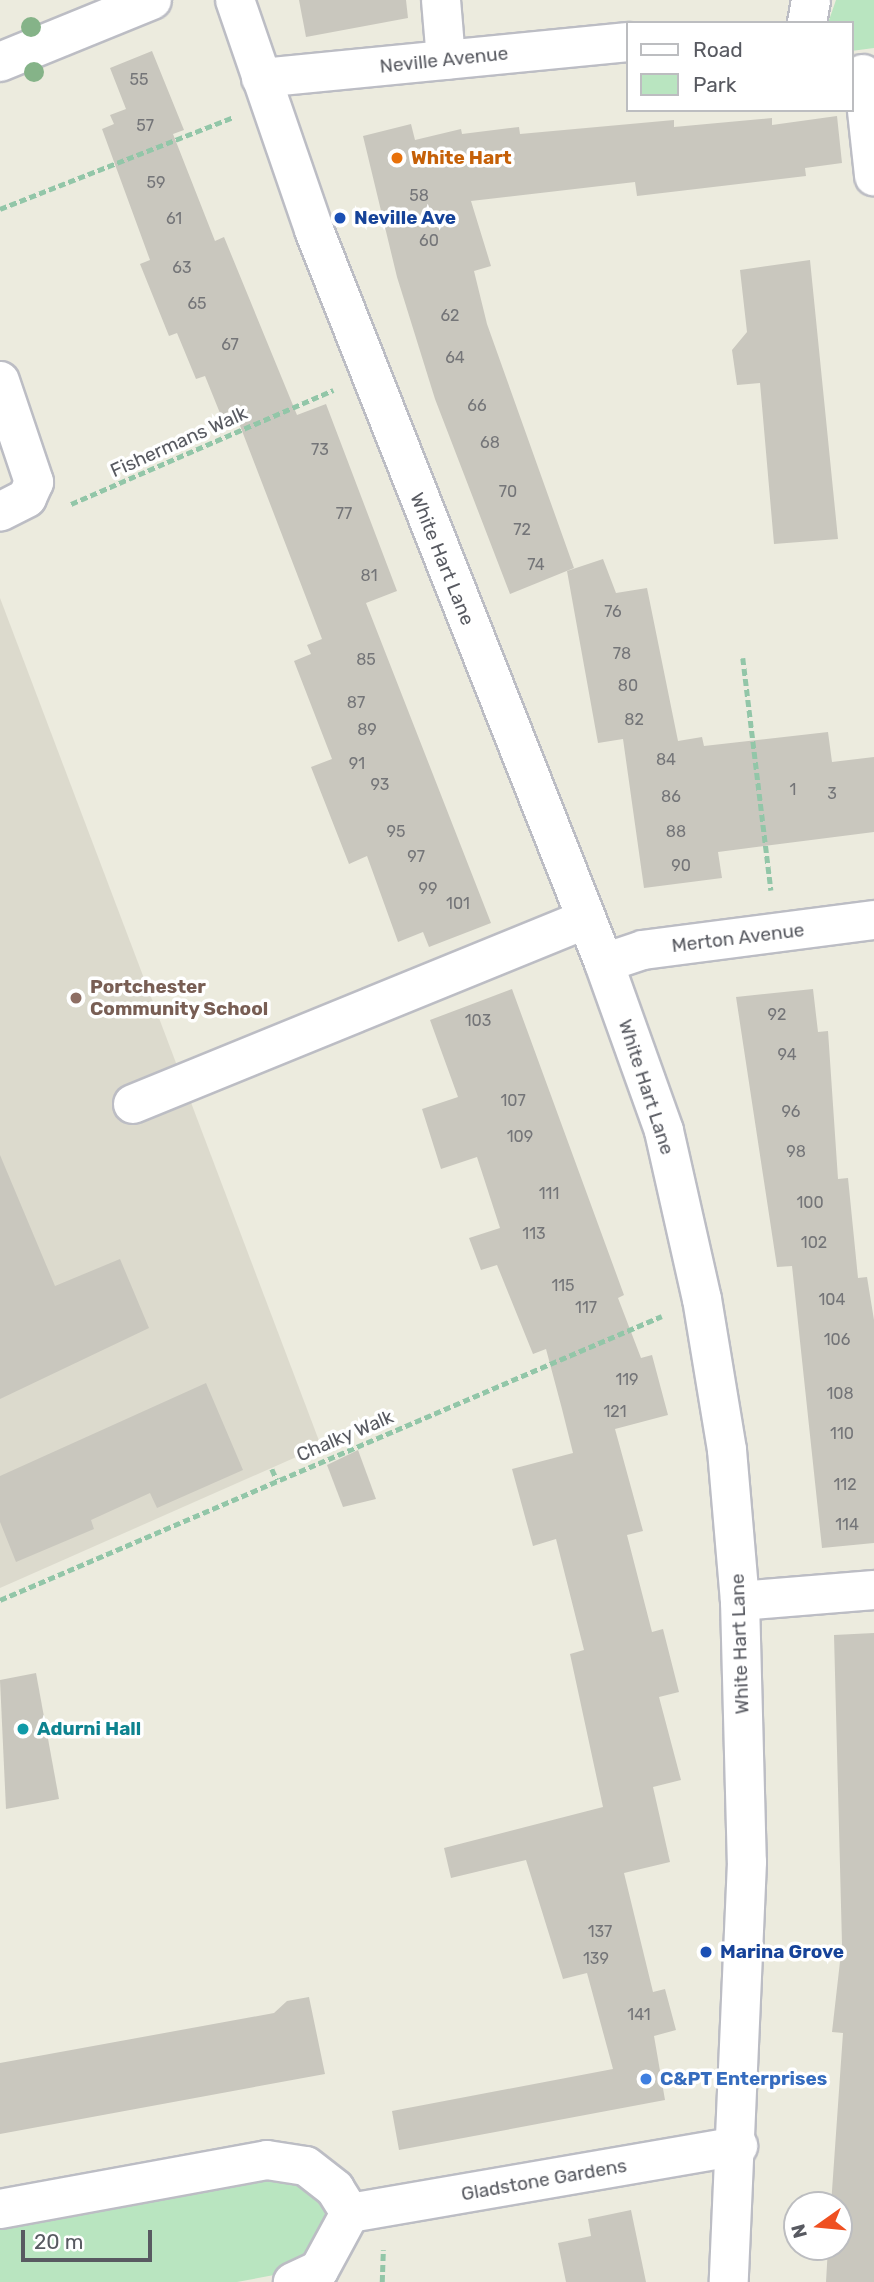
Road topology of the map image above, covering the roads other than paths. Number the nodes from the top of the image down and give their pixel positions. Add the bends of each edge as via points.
1 (152, 0) edge
2 (235, 0) edge
3 (441, 0) edge
4 (811, 0) edge
5 (807, 21) edge
6 (626, 42) edge
7 (446, 60) junction
8 (0, 62) edge
9 (863, 73) edge
10 (265, 90) junction
11 (874, 176) edge
12 (0, 381) edge
13 (0, 512) edge
14 (585, 920) junction
15 (874, 920) edge
16 (604, 963) junction
17 (132, 1104) dead end
18 (874, 1590) edge
19 (740, 1601) junction
20 (737, 2146) junction
21 (0, 2209) edge
22 (350, 2213) junction
23 (293, 2282) edge
24 (729, 2282) edge

1 - 8 street
2 - 10 street, White Hart Lane
3 - 7 street
4 - 5 street
6 - 7 street, Neville Avenue
7 - 10 street, Neville Avenue
9 - 11 street
10 - 14 street, White Hart Lane via 369,374
12 - 13 street via 34,482 27,498
14 - 16 street, White Hart Lane
14 - 17 street
15 - 16 street, Merton Avenue via 643,950
16 - 19 street, White Hart Lane via 664,1131 702,1299 727,1450
18 - 19 street
19 - 20 street, White Hart Lane via 747,1862
20 - 22 street, Gladstone Gardens
20 - 24 street, White Hart Lane
21 - 22 street via 267,2160 306,2166 335,2189
22 - 23 street via 320,2270

